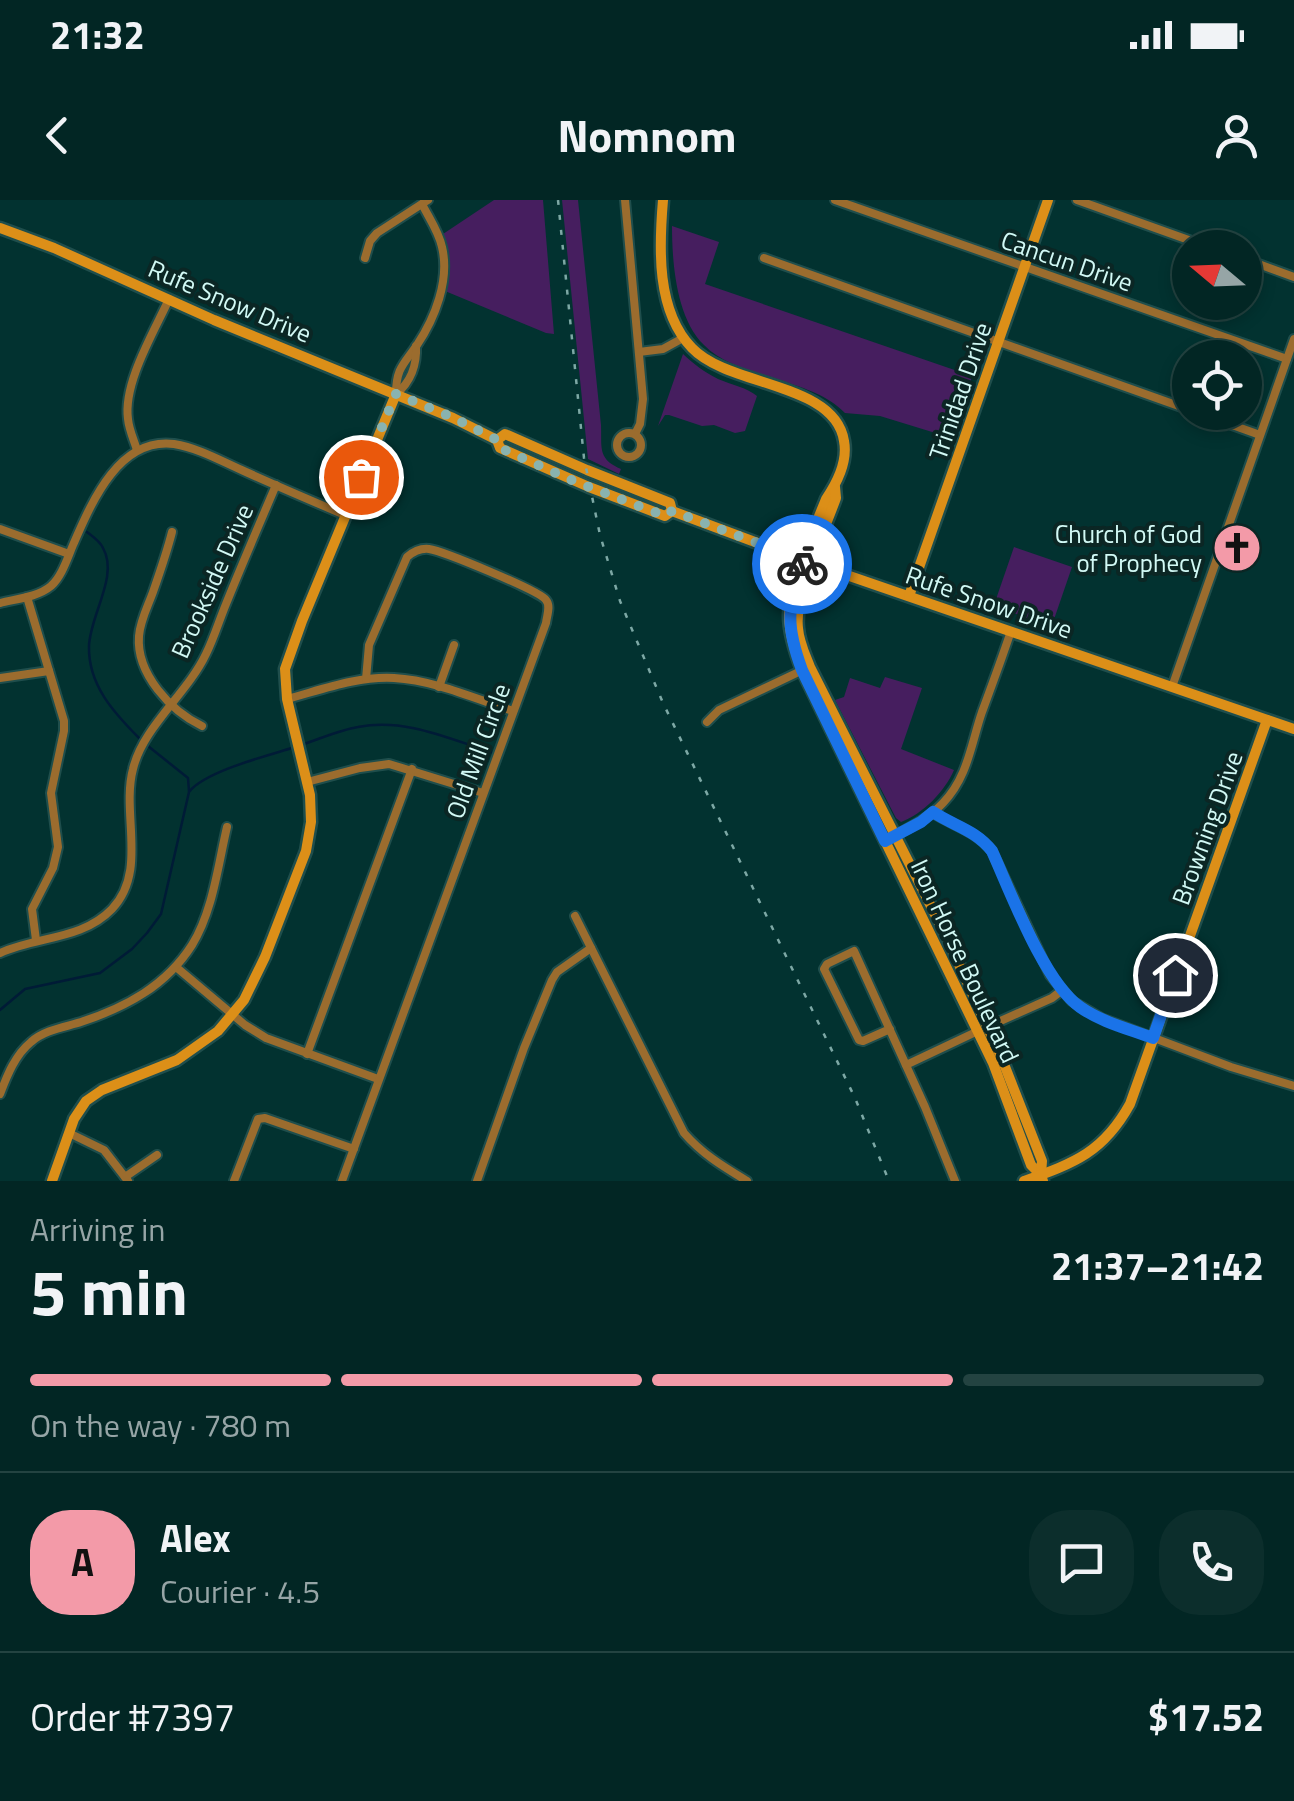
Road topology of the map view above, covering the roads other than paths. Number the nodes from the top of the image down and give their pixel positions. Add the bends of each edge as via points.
1 (625, 200) edge
2 (663, 200) edge
3 (835, 200) edge
4 (1048, 200) edge
5 (1077, 200) edge
6 (425, 202) edge
7 (0, 228) edge
8 (1172, 234) edge
9 (365, 258) dead end
10 (764, 258) dead end
11 (1262, 266) edge
12 (1025, 267) junction
13 (1294, 277) edge
14 (169, 298) junction
15 (684, 338) junction
16 (1294, 339) edge
17 (998, 343) junction
18 (640, 352) junction
19 (1287, 359) junction
20 (396, 394) junction
21 (1172, 404) edge
22 (1246, 430) edge
23 (634, 434) dead end
24 (1260, 435) junction
25 (137, 450) junction
26 (276, 485) junction
27 (346, 515) junction
28 (0, 530) edge
29 (172, 532) dead end
30 (70, 554) junction
31 (808, 561) junction
32 (909, 596) junction
33 (27, 597) junction
34 (0, 603) edge
35 (1010, 631) junction
36 (454, 645) dead end
37 (806, 668) junction
38 (49, 671) junction
39 (0, 678) edge
40 (366, 679) junction
41 (439, 687) junction
42 (1172, 687) junction
43 (287, 699) junction
44 (171, 707) junction
45 (514, 711) junction
46 (1267, 720) junction
47 (707, 722) dead end
48 (202, 726) dead end
49 (1294, 730) edge
50 (412, 769) junction
51 (306, 782) junction
52 (483, 794) junction
53 (933, 812) junction
54 (226, 827) dead end
55 (890, 838) junction
56 (575, 916) dead end
57 (36, 940) junction
58 (591, 948) junction
59 (0, 953) edge
60 (176, 967) junction
61 (1061, 990) junction
62 (232, 1016) junction
63 (890, 1029) junction
64 (982, 1029) junction
65 (1153, 1038) junction
66 (307, 1054) junction
67 (906, 1065) junction
68 (378, 1079) junction
69 (1294, 1086) edge
70 (0, 1094) edge
71 (69, 1133) junction
72 (354, 1149) junction
73 (157, 1155) dead end
74 (1042, 1178) edge
75 (126, 1179) edge
76 (52, 1181) edge
77 (234, 1181) edge
78 (342, 1181) edge
79 (476, 1181) edge
80 (747, 1181) edge
81 (956, 1181) edge
82 (1024, 1181) edge

1 - 18 street
2 - 15 street, Iron Horse Boulevard via 665,299
3 - 12 street, Cancun Drive
4 - 12 street, Trinidad Drive
5 - 8 street
6 - 9 street via 377,233
6 - 20 street via 445,274 434,310 396,379
7 - 14 street, Rufe Snow Drive
10 - 17 street
11 - 13 street
12 - 17 street, Trinidad Drive
12 - 19 street, Cancun Drive
14 - 20 street, Rufe Snow Drive
14 - 25 street via 130,394 128,420
15 - 18 street
15 - 31 street, Iron Horse Boulevard via 732,372 817,402 841,428 843,465
16 - 19 street
17 - 21 street
17 - 32 street, Trinidad Drive
18 - 23 street via 642,412
19 - 24 street
20 - 27 street
20 - 31 street, Rufe Snow Drive via 613,497 665,516 672,511
22 - 24 street
24 - 42 street
25 - 26 street via 163,444 194,449
25 - 30 street via 100,488
26 - 27 street
26 - 44 street, Brookside Drive via 206,655
27 - 43 street via 288,658
28 - 30 street
29 - 44 street via 138,632 144,664
30 - 33 street via 50,586
31 - 32 street, Rufe Snow Drive
31 - 37 street, Iron Horse Boulevard via 789,614 794,649
32 - 35 street, Rufe Snow Drive
33 - 34 street
33 - 38 street
35 - 42 street, Rufe Snow Drive
35 - 53 street via 966,770
36 - 41 street
37 - 47 street
37 - 55 street, Iron Horse Boulevard
38 - 39 street
38 - 57 street via 64,730 51,792 58,847 32,910
40 - 41 street
40 - 43 street
40 - 45 street, Old Mill Circle via 369,645 408,556 427,549 546,598 546,622
41 - 45 street
42 - 46 street, Rufe Snow Drive
43 - 51 street
44 - 48 street
44 - 57 street, Brookside Drive via 133,766 132,844 120,899 82,930
45 - 52 street, Old Mill Circle
46 - 49 street, Rufe Snow Drive
46 - 65 street, Browning Drive
50 - 51 street via 381,763
50 - 52 street
50 - 66 street
51 - 62 street via 306,851 266,958
52 - 68 street, Old Mill Circle
53 - 55 street
53 - 61 street via 975,833 992,851
54 - 60 street via 204,920
55 - 64 street, Iron Horse Boulevard
56 - 58 street
57 - 59 street, Brookside Drive
58 - 79 street via 552,980
58 - 80 street via 684,1133
60 - 62 street
60 - 70 street via 130,1003 33,1040
61 - 64 street
61 - 65 street via 1094,1015
62 - 66 street
62 - 71 street via 177,1060 94,1095
63 - 63 street via 854,951 827,964 859,1040
63 - 67 street
64 - 67 street
64 - 74 street, Iron Horse Boulevard
65 - 69 street
65 - 74 street, Browning Drive via 1117,1127 1082,1158
66 - 68 street
67 - 81 street
68 - 72 street, Old Mill Circle
71 - 75 street via 104,1150
71 - 76 street
72 - 77 street via 258,1118
72 - 78 street, Old Mill Circle
73 - 75 street
74 - 82 street, Browning Drive

